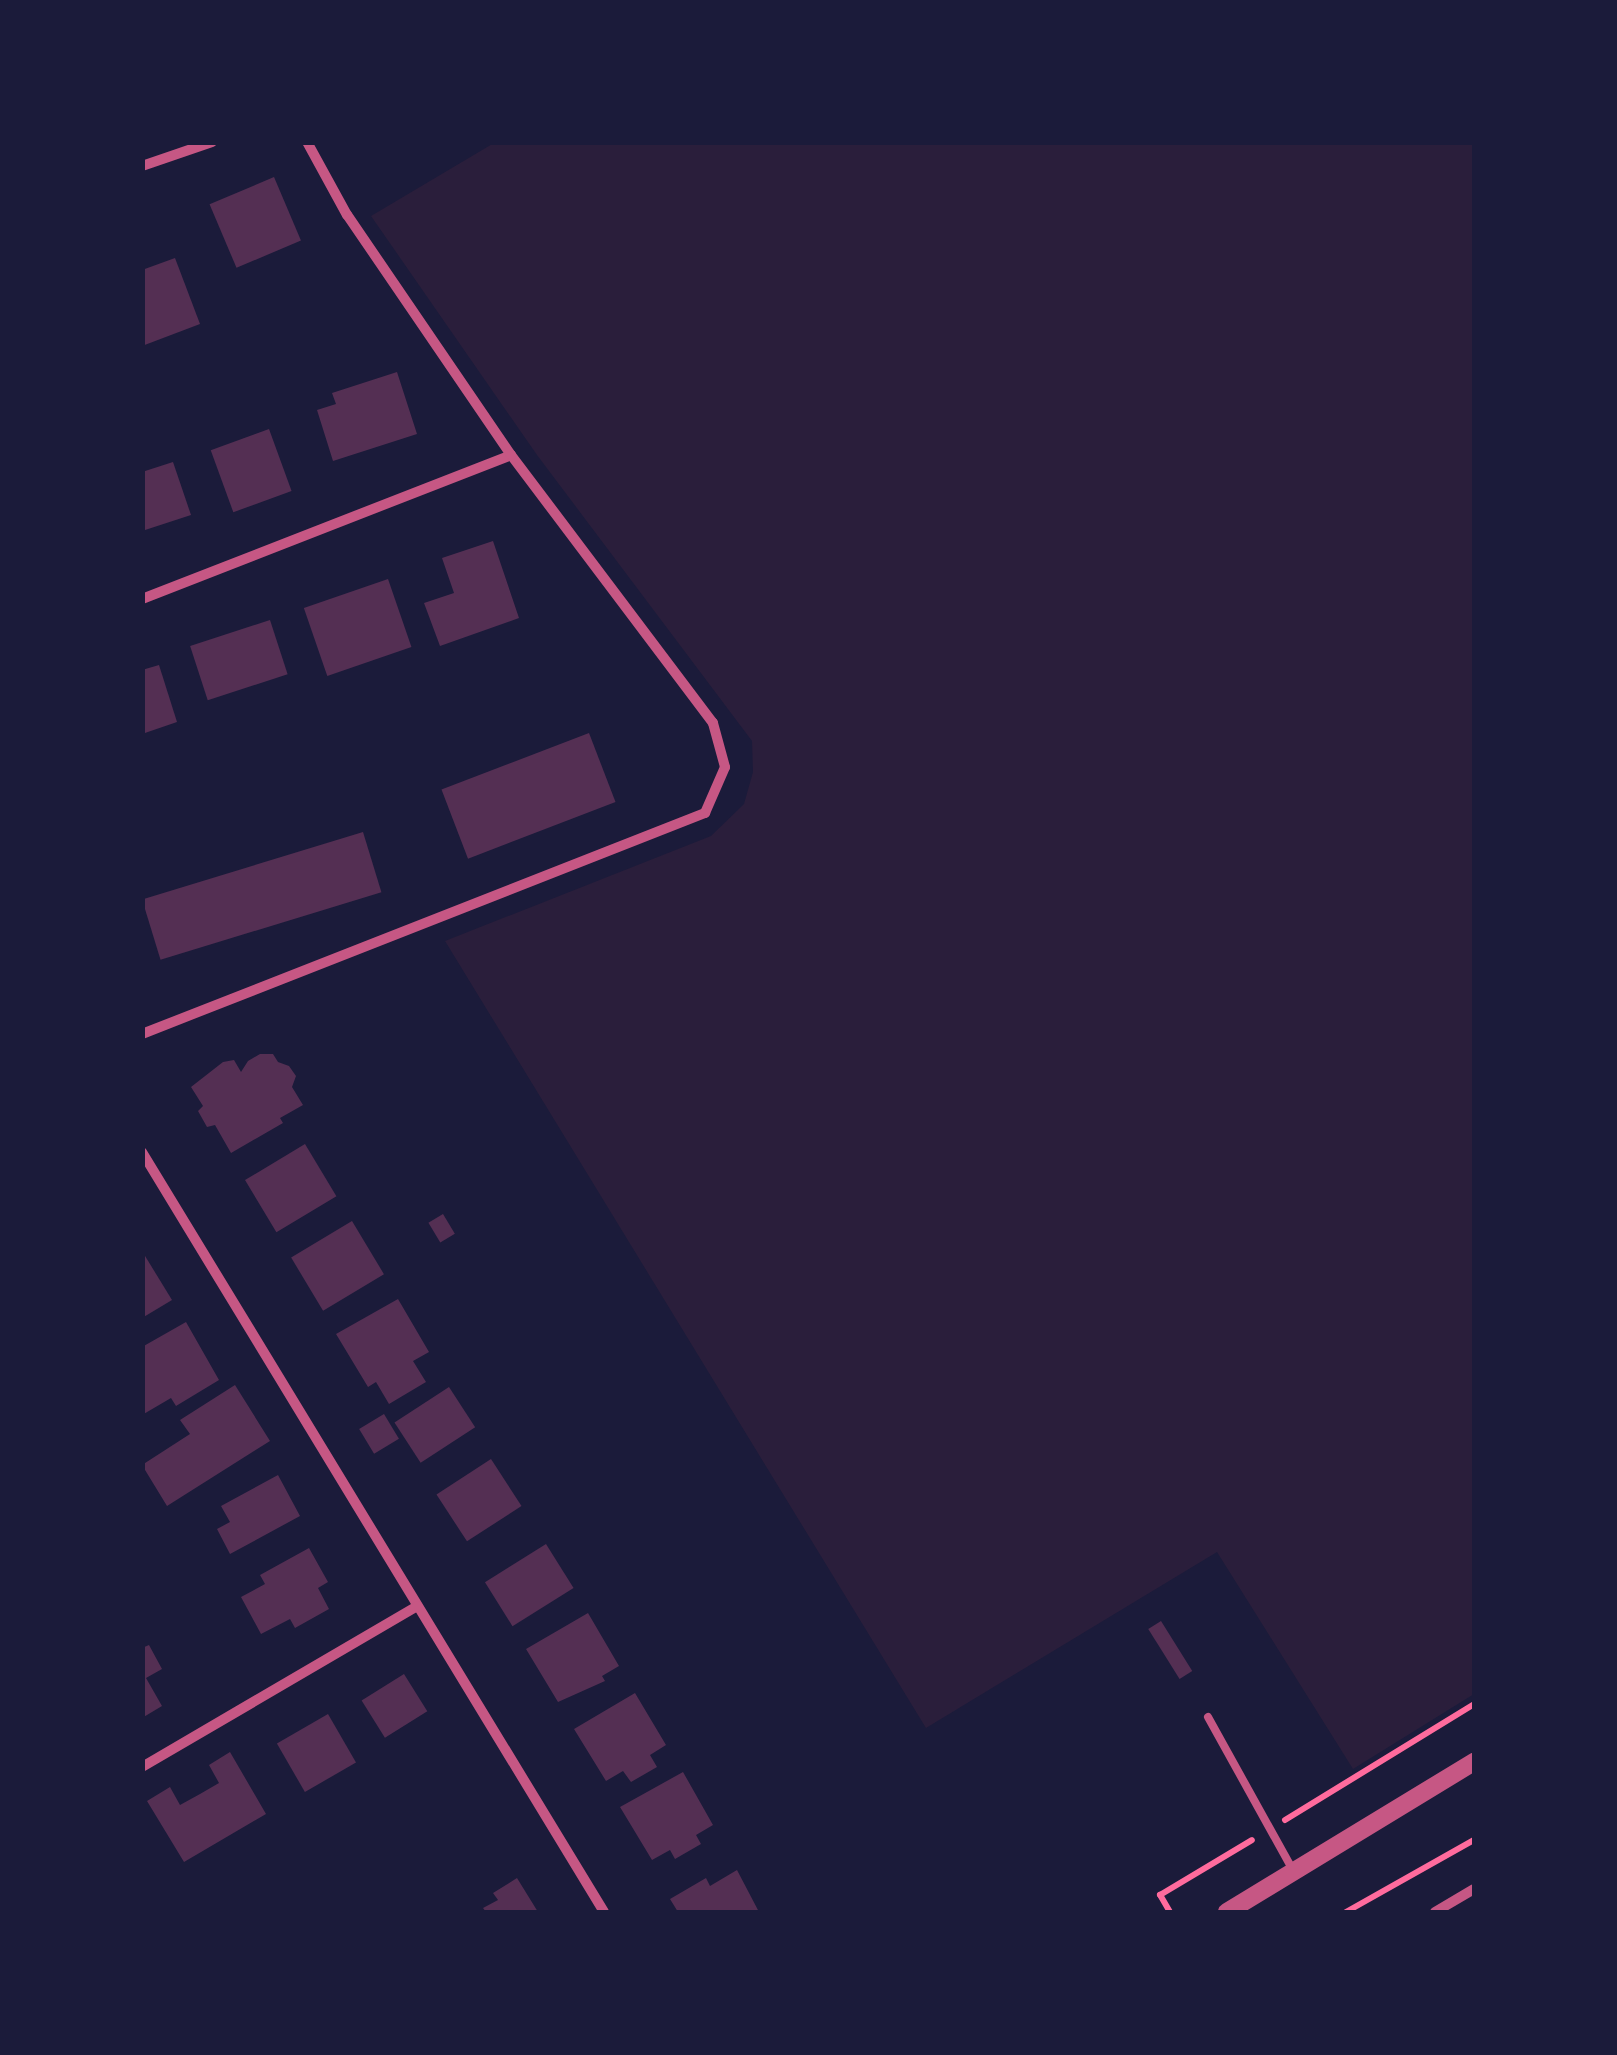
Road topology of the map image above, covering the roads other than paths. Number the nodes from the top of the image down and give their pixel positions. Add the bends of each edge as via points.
1 (212, 142) edge
2 (307, 142) edge
3 (142, 166) edge
4 (511, 455) junction
5 (142, 599) edge
6 (142, 1034) edge
7 (142, 1152) edge
8 (418, 1606) junction
9 (1208, 1717) dead end
10 (1474, 1762) edge
11 (142, 1767) edge
12 (1294, 1872) junction
13 (1474, 1888) edge
14 (604, 1912) edge
15 (1226, 1912) edge
16 (1435, 1912) edge

1 - 3 street
2 - 4 street via 347,215
4 - 5 street
4 - 6 street via 713,723 725,768 705,813
7 - 8 street
8 - 11 street
8 - 14 street
9 - 12 lane
10 - 12 street
12 - 15 street
13 - 16 street

